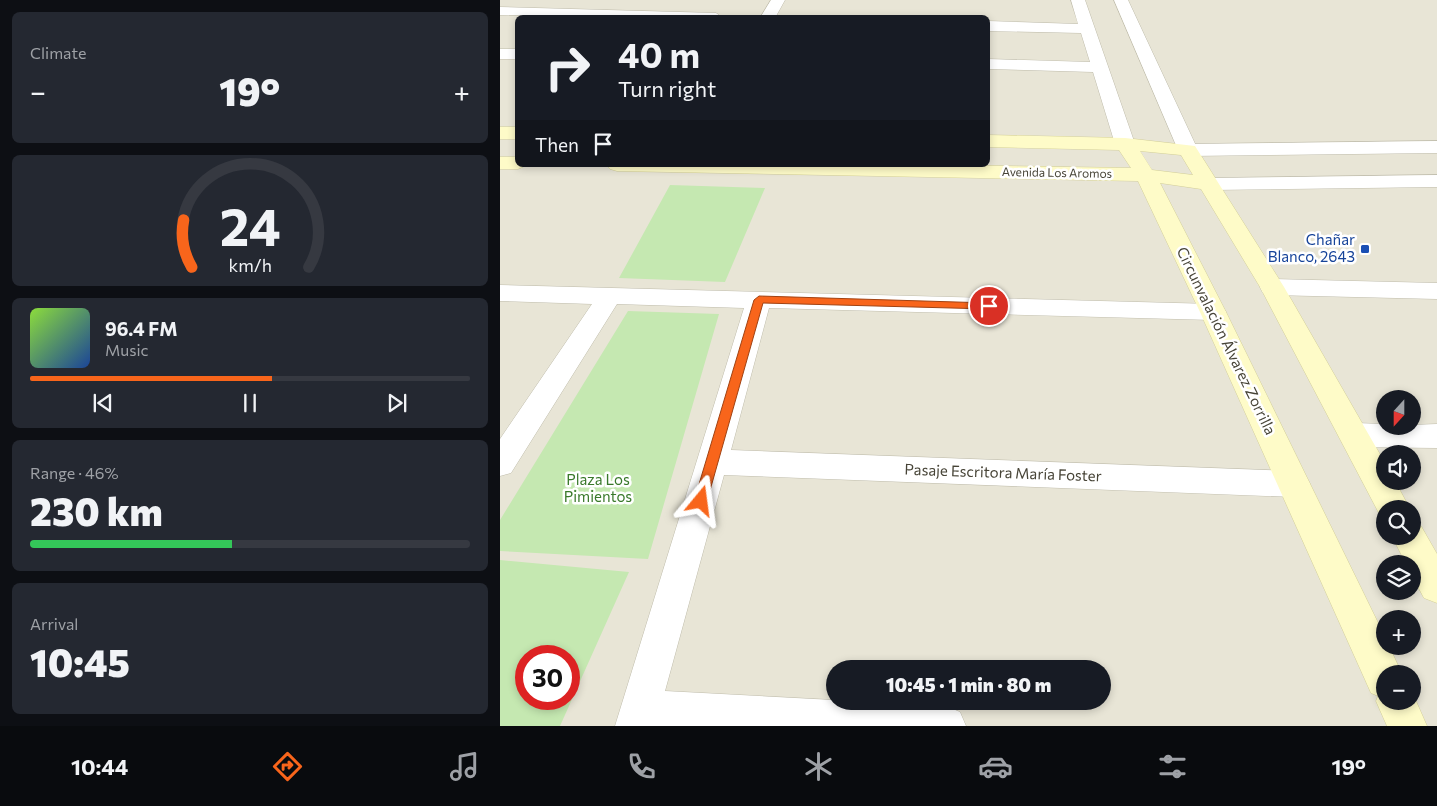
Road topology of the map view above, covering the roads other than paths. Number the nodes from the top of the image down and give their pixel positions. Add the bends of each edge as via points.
1 (778, 0) edge
2 (1078, 0) edge
3 (1121, 0) edge
4 (500, 10) edge
5 (635, 15) edge
6 (769, 15) edge
7 (990, 26) edge
8 (1088, 29) junction
9 (500, 54) edge
10 (515, 54) edge
11 (990, 64) edge
12 (1100, 67) junction
13 (500, 133) edge
14 (515, 133) edge
15 (990, 141) edge
16 (1125, 144) junction
17 (1437, 147) edge
18 (1188, 150) junction
19 (500, 163) edge
20 (515, 163) edge
21 (723, 167) edge
22 (1145, 175) junction
23 (1437, 181) edge
24 (1210, 184) junction
25 (1272, 287) junction
26 (1437, 291) edge
27 (500, 293) edge
28 (610, 296) junction
29 (759, 300) junction
30 (1213, 312) junction
31 (1354, 435) junction
32 (1437, 436) edge
33 (712, 462) junction
34 (500, 464) edge
35 (1294, 484) junction
36 (1389, 500) edge
37 (1414, 545) edge
38 (1437, 587) edge
39 (1379, 665) edge
40 (1400, 710) edge
41 (638, 718) edge
42 (946, 726) edge
43 (1407, 726) edge

1 - 6 street
2 - 8 street, Circunvalación Álvarez Zorrilla
3 - 18 street
4 - 5 street
7 - 8 street
8 - 12 street, Circunvalación Álvarez Zorrilla
9 - 10 street
11 - 12 street
12 - 16 street, Circunvalación Álvarez Zorrilla
13 - 14 main road
15 - 16 main road
16 - 18 main road
16 - 22 main road, Circunvalación Álvarez Zorrilla
17 - 18 street
18 - 24 main road
19 - 20 main road
21 - 22 main road, Avenida Los Aromos
22 - 24 main road, Avenida Los Aromos
22 - 30 main road, Circunvalación Álvarez Zorrilla
23 - 24 street, Avenida Los Aromos
24 - 25 main road
25 - 26 street
25 - 31 main road
27 - 28 street
28 - 29 street
28 - 34 street
29 - 30 street
29 - 33 street
30 - 35 main road, Circunvalación Álvarez Zorrilla
31 - 32 street
31 - 36 main road
33 - 35 street, Pasaje Escritora María Foster
33 - 41 street
35 - 39 main road, Circunvalación Álvarez Zorrilla
37 - 38 main road
40 - 43 main road
41 - 42 street

